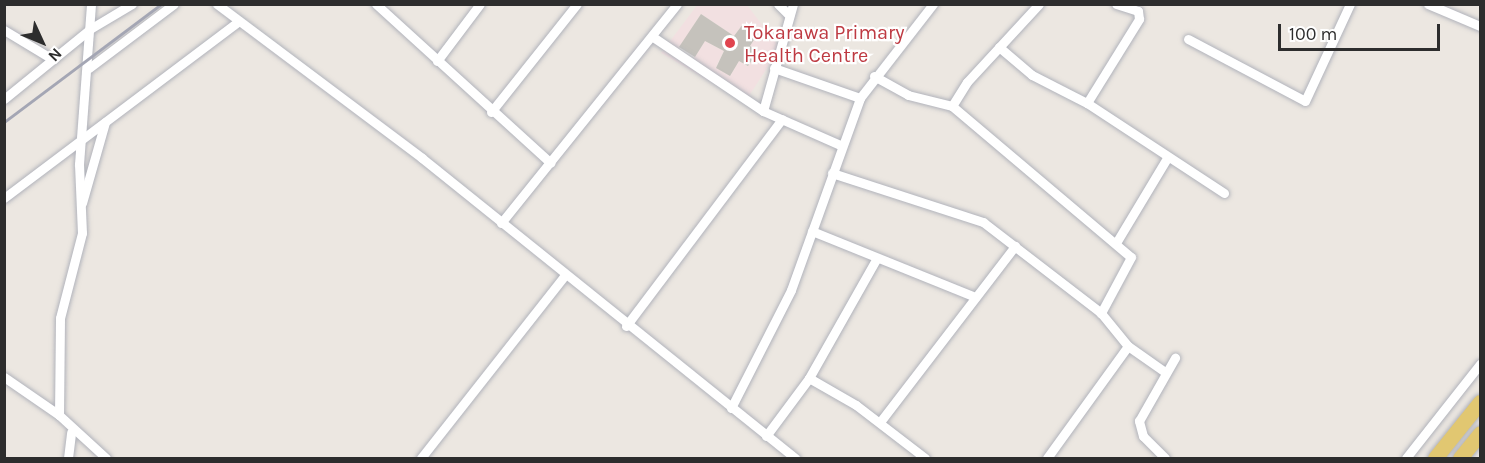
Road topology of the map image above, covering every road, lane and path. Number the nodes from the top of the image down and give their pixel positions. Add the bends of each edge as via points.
1 (91, 4) edge
2 (132, 4) edge
3 (174, 4) edge
4 (217, 4) edge
5 (376, 4) edge
6 (480, 4) edge
7 (577, 4) edge
8 (677, 4) edge
9 (778, 4) edge
10 (793, 4) edge
11 (933, 4) edge
12 (1039, 4) edge
13 (1116, 4) edge
14 (1350, 4) edge
15 (1428, 4) edge
16 (789, 15) junction
17 (239, 21) junction
18 (1480, 26) edge
19 (90, 29) junction
20 (4, 30) edge
21 (653, 37) junction
22 (1188, 39) dead end
23 (999, 47) junction
24 (52, 59) junction
25 (436, 61) junction
26 (89, 68) junction
27 (774, 68) junction
28 (874, 76) junction
29 (6, 96) edge
30 (860, 98) junction
31 (1087, 103) junction
32 (952, 106) junction
33 (763, 111) junction
34 (491, 112) junction
35 (782, 119) junction
36 (105, 122) junction
37 (80, 138) junction
38 (840, 146) junction
39 (1167, 158) junction
40 (551, 163) junction
41 (832, 173) junction
42 (1224, 193) dead end
43 (4, 198) edge
44 (82, 203) junction
45 (501, 224) junction
46 (812, 231) junction
47 (1116, 243) junction
48 (1015, 246) junction
49 (877, 258) junction
50 (564, 276) junction
51 (975, 297) junction
52 (1101, 313) junction
53 (626, 326) junction
54 (1128, 346) junction
55 (1175, 358) dead end
56 (1480, 364) edge
57 (1165, 372) junction
58 (4, 376) edge
59 (809, 378) junction
60 (1480, 402) edge
61 (731, 408) junction
62 (59, 415) junction
63 (1475, 421) edge
64 (880, 422) junction
65 (71, 432) junction
66 (1480, 433) edge
67 (766, 436) junction
68 (1048, 458) edge
69 (68, 459) edge
70 (106, 459) edge
71 (421, 459) edge
72 (795, 459) edge
73 (925, 459) edge
74 (1165, 459) edge
75 (1406, 459) edge
76 (1435, 459) edge
77 (1460, 459) edge

1 - 19 street
2 - 19 street
3 - 26 street
4 - 17 street
5 - 25 street
6 - 25 street
7 - 34 street
8 - 21 street
9 - 16 street
10 - 16 street
11 - 28 street
12 - 23 street
13 - 31 street via 1138,11 1139,19
14 - 22 street via 1305,101
15 - 18 street
16 - 27 street
17 - 36 street
17 - 45 street
19 - 24 street
19 - 26 street
20 - 24 street
21 - 33 street
21 - 40 street
23 - 31 street via 1032,75
23 - 32 street
24 - 29 street
25 - 34 street
26 - 37 street
27 - 30 street
27 - 33 street
28 - 30 street
28 - 32 street via 908,95
30 - 38 street
31 - 39 street
32 - 47 street
33 - 35 street
34 - 40 street
35 - 38 street
35 - 53 street
36 - 37 street
36 - 44 street
37 - 43 street
37 - 44 street
38 - 41 street
39 - 42 street
39 - 47 street
40 - 45 street
41 - 46 street
41 - 48 street via 966,215
44 - 62 street via 82,233 57,346
45 - 50 street
46 - 49 street
46 - 61 street via 780,314
47 - 52 street via 1132,262
48 - 51 street
48 - 52 street
49 - 51 street
49 - 59 street
50 - 53 street
50 - 71 street
51 - 64 street
52 - 54 street
53 - 61 street
54 - 57 street
54 - 68 street
55 - 57 street
56 - 75 street
57 - 74 street via 1138,427
58 - 62 street
59 - 64 street
59 - 67 street
60 - 63 main road
61 - 67 street
62 - 65 street
63 - 76 main road
64 - 73 street
65 - 69 street
65 - 70 street
66 - 77 main road
67 - 72 street

